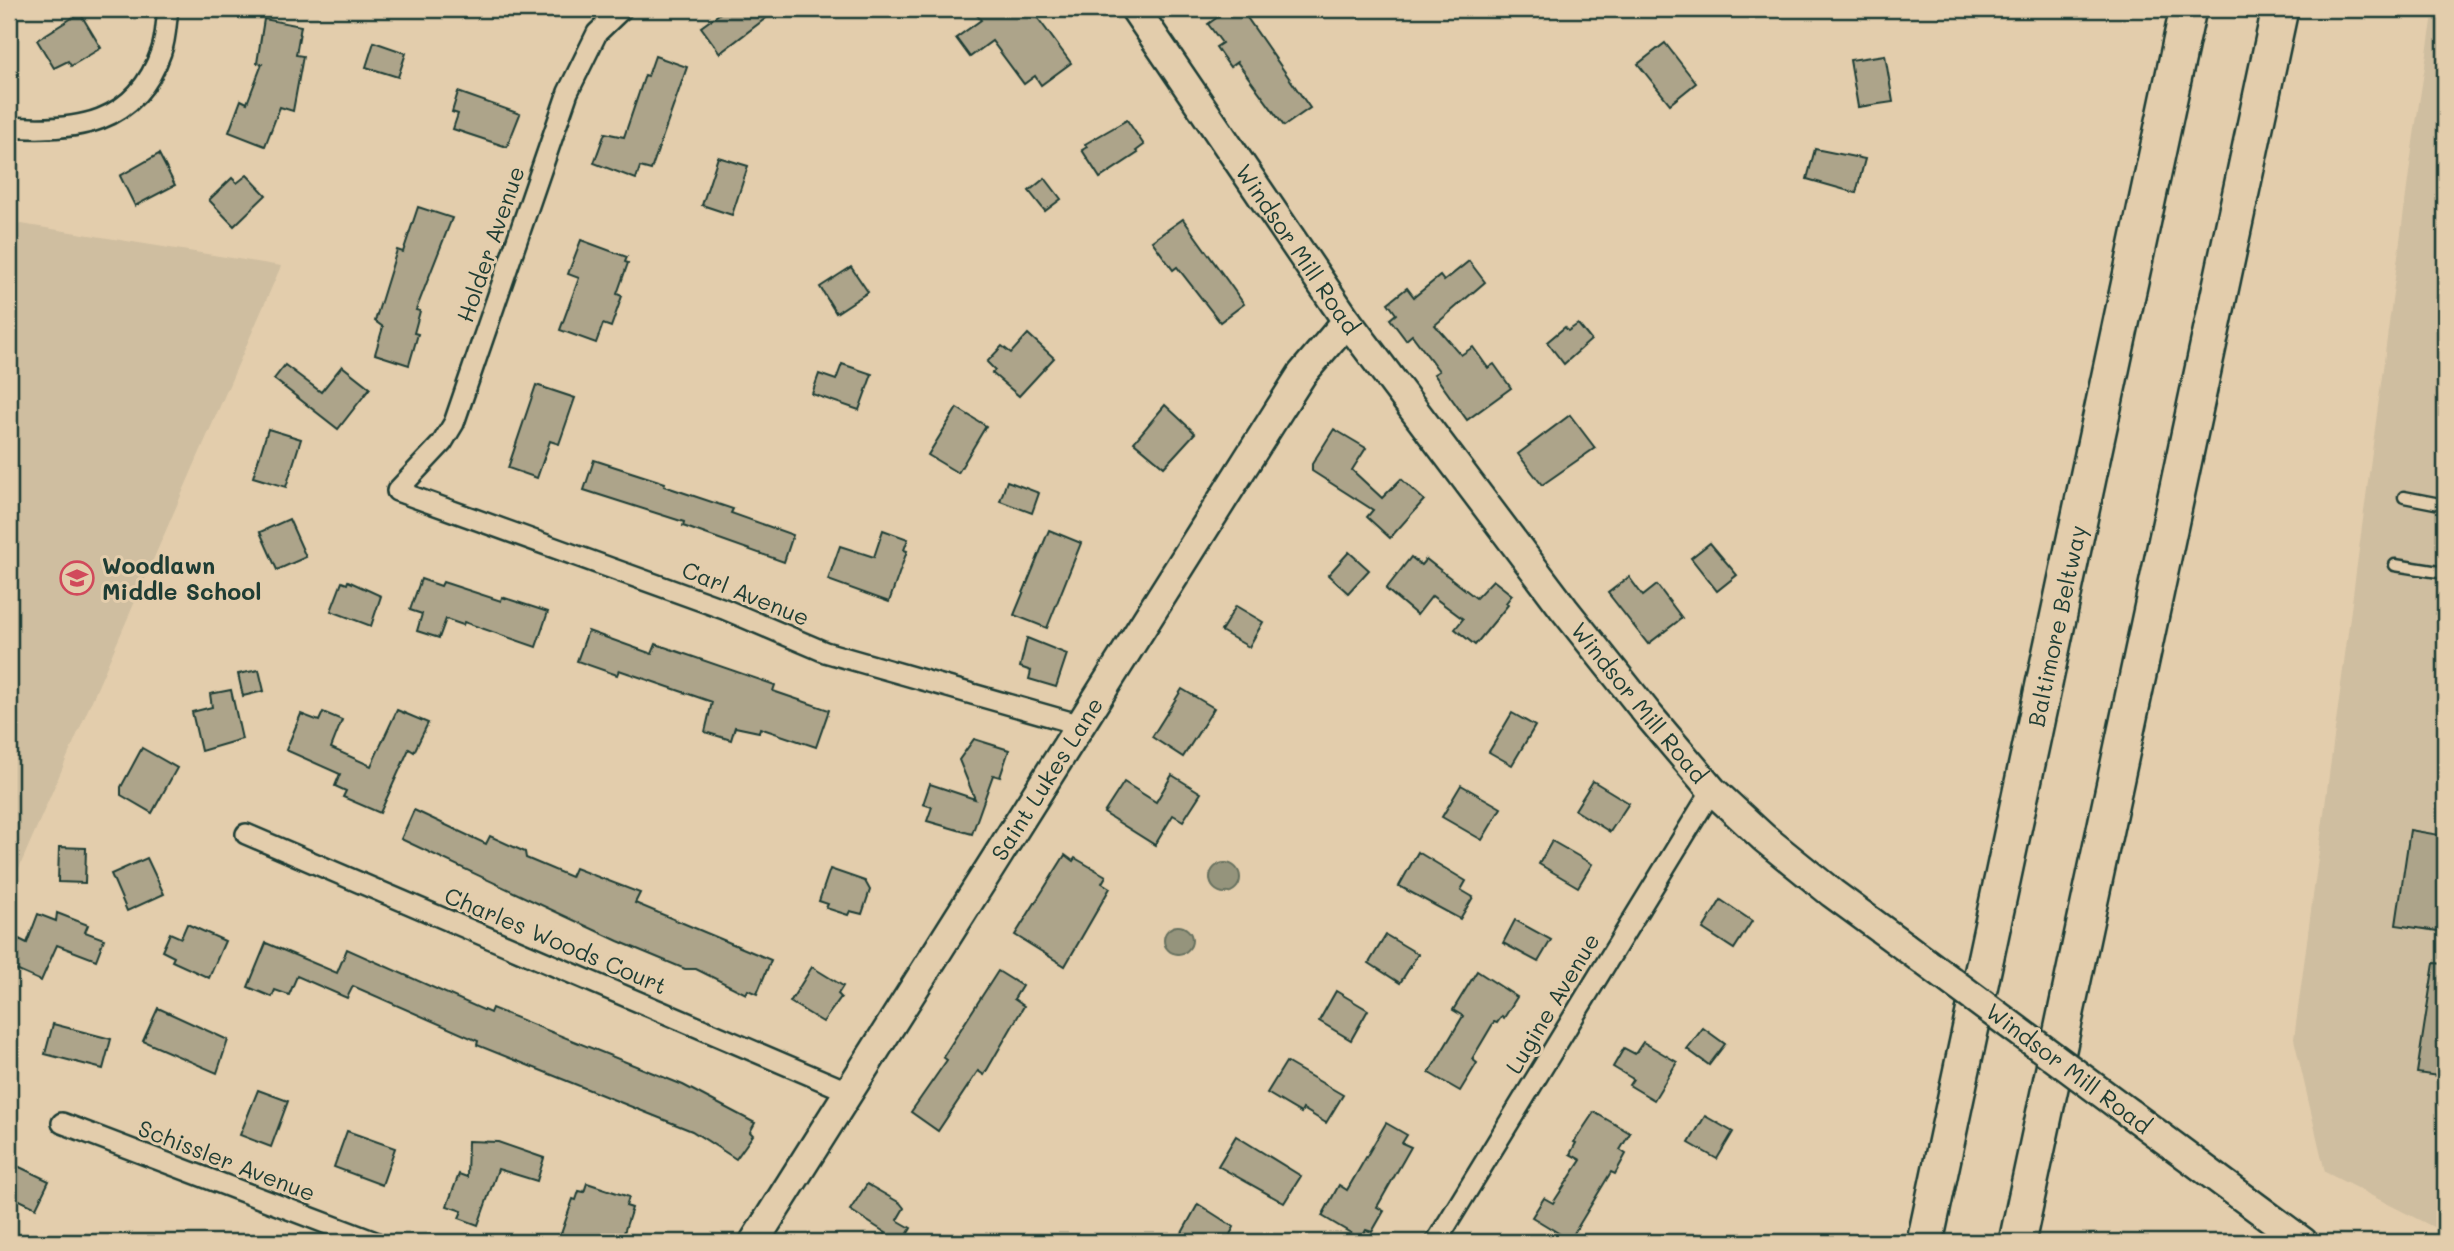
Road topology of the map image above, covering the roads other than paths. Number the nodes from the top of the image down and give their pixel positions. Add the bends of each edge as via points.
1 (168, 9) edge
2 (622, 9) edge
3 (1135, 9) edge
4 (2188, 9) edge
5 (2280, 9) edge
6 (9, 127) edge
7 (1347, 320) junction
8 (397, 491) joint
9 (2404, 497) dead end
10 (2445, 505) edge
11 (2395, 565) dead end
12 (2445, 573) edge
13 (1081, 726) junction
14 (1712, 790) junction
15 (246, 834) dead end
16 (847, 1091) junction
17 (62, 1123) dead end
18 (375, 1242) edge
19 (754, 1242) edge
20 (1436, 1242) edge
21 (1925, 1242) edge
22 (2017, 1242) edge
23 (2303, 1242) edge

1 - 6 street via 162,50 149,79 130,100 104,118 77,128
2 - 8 street, Holder Avenue via 597,33 568,92 454,423 442,443
3 - 7 main road, Windsor Mill Road
4 - 21 highway, Baltimore Beltway
5 - 22 highway
7 - 13 main road, Saint Lukes Lane via 1302,374
7 - 14 main road, Windsor Mill Road via 1564,609
8 - 13 street, Carl Avenue via 724,609 825,652
9 - 10 lane
11 - 12 lane
13 - 16 main road, Saint Lukes Lane
14 - 20 street, Lugine Avenue
14 - 23 main road, Windsor Mill Road, bridge via 1832,893
15 - 16 street, Charles Woods Court
16 - 19 main road, Saint Lukes Lane
17 - 18 street, Schissler Avenue

